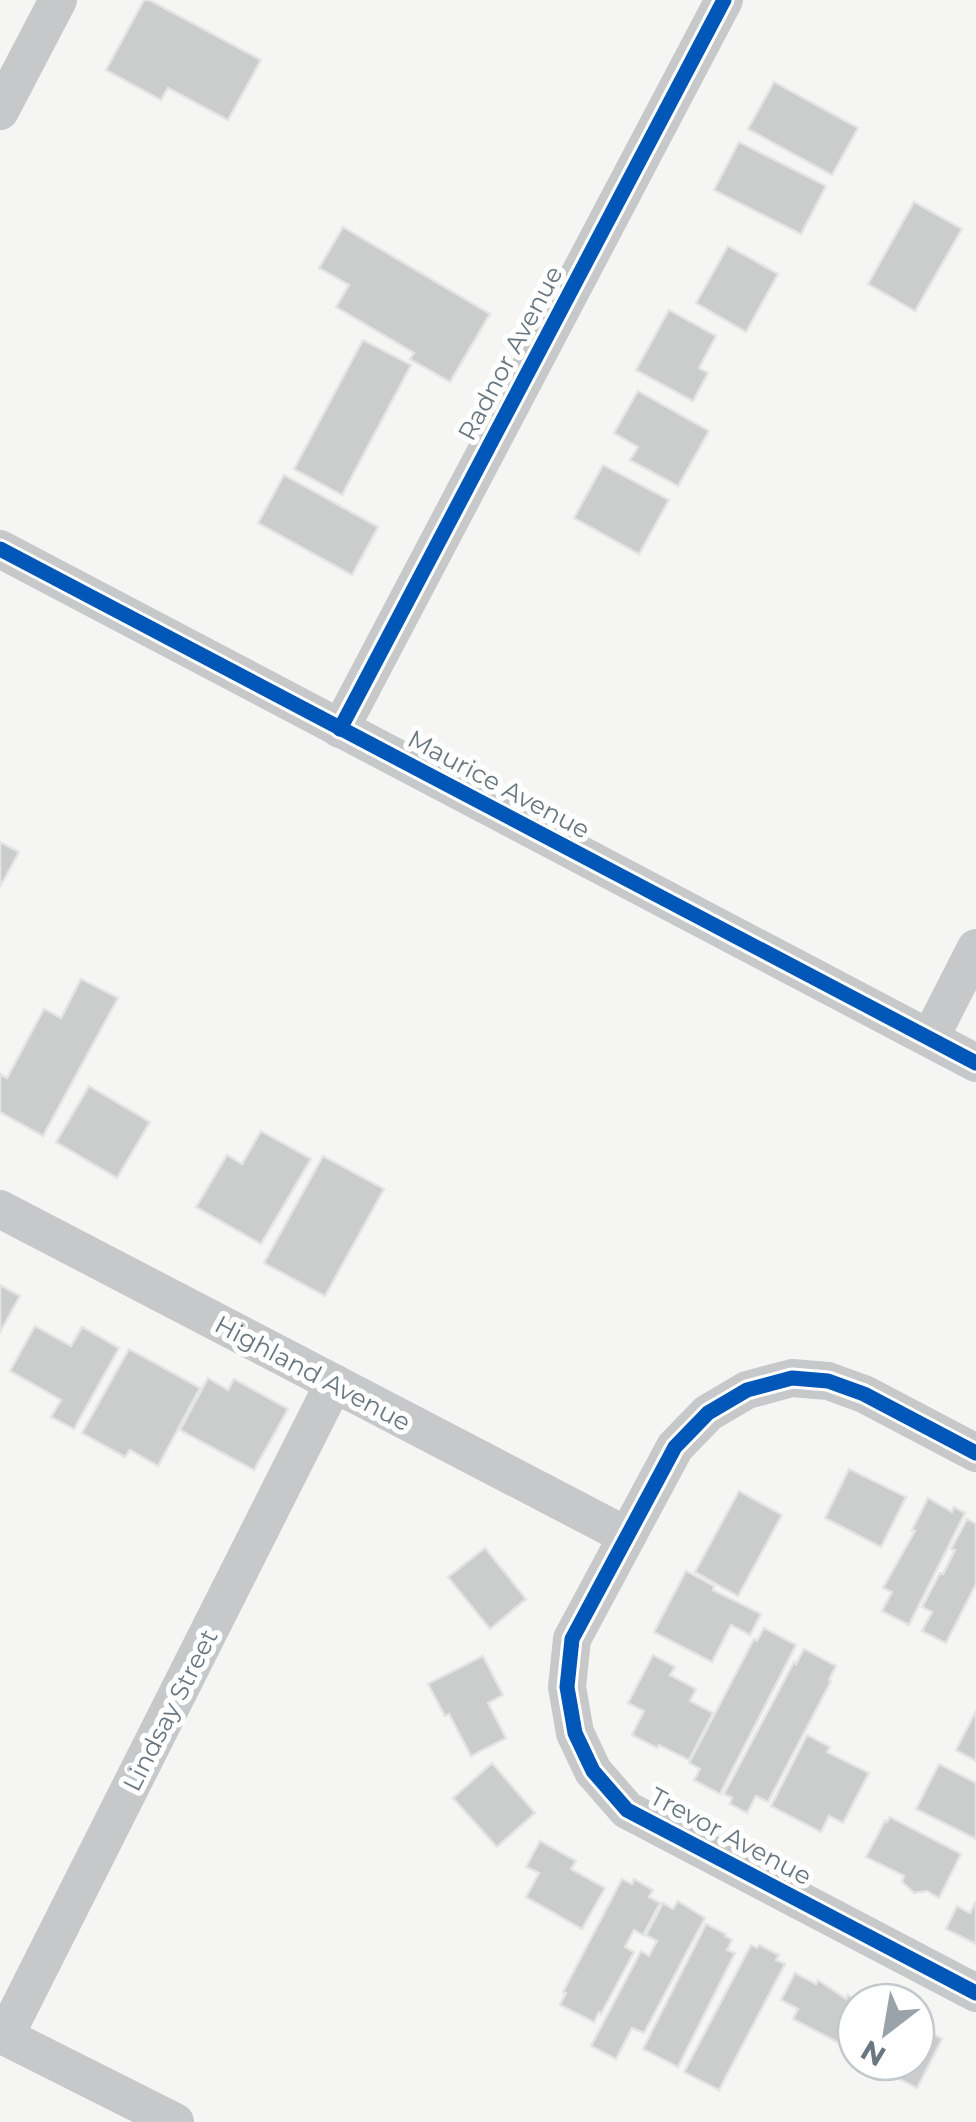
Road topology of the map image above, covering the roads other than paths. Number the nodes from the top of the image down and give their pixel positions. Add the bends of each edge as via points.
1 (58, 0) edge
2 (724, 0) edge
3 (0, 112) edge
4 (0, 549) edge
5 (340, 729) junction
6 (976, 948) edge
7 (930, 1038) junction
8 (976, 1062) edge
9 (0, 1209) edge
10 (334, 1384) junction
11 (976, 1453) edge
12 (627, 1536) junction
13 (976, 1993) edge
14 (2, 2035) edge
15 (175, 2122) edge

1 - 3 street
2 - 5 street, Radnor Avenue
4 - 5 street, Maurice Avenue
5 - 7 street, Maurice Avenue
6 - 7 street
7 - 8 street, Maurice Avenue
9 - 10 street, Highland Avenue
10 - 12 street, Highland Avenue
10 - 14 street, Lindsay Street
11 - 12 street, Trevor Avenue via 864,1394 792,1378 747,1390 708,1412 675,1446
12 - 13 street, Trevor Avenue via 572,1640 567,1686 575,1732 593,1772 627,1810
14 - 15 street

